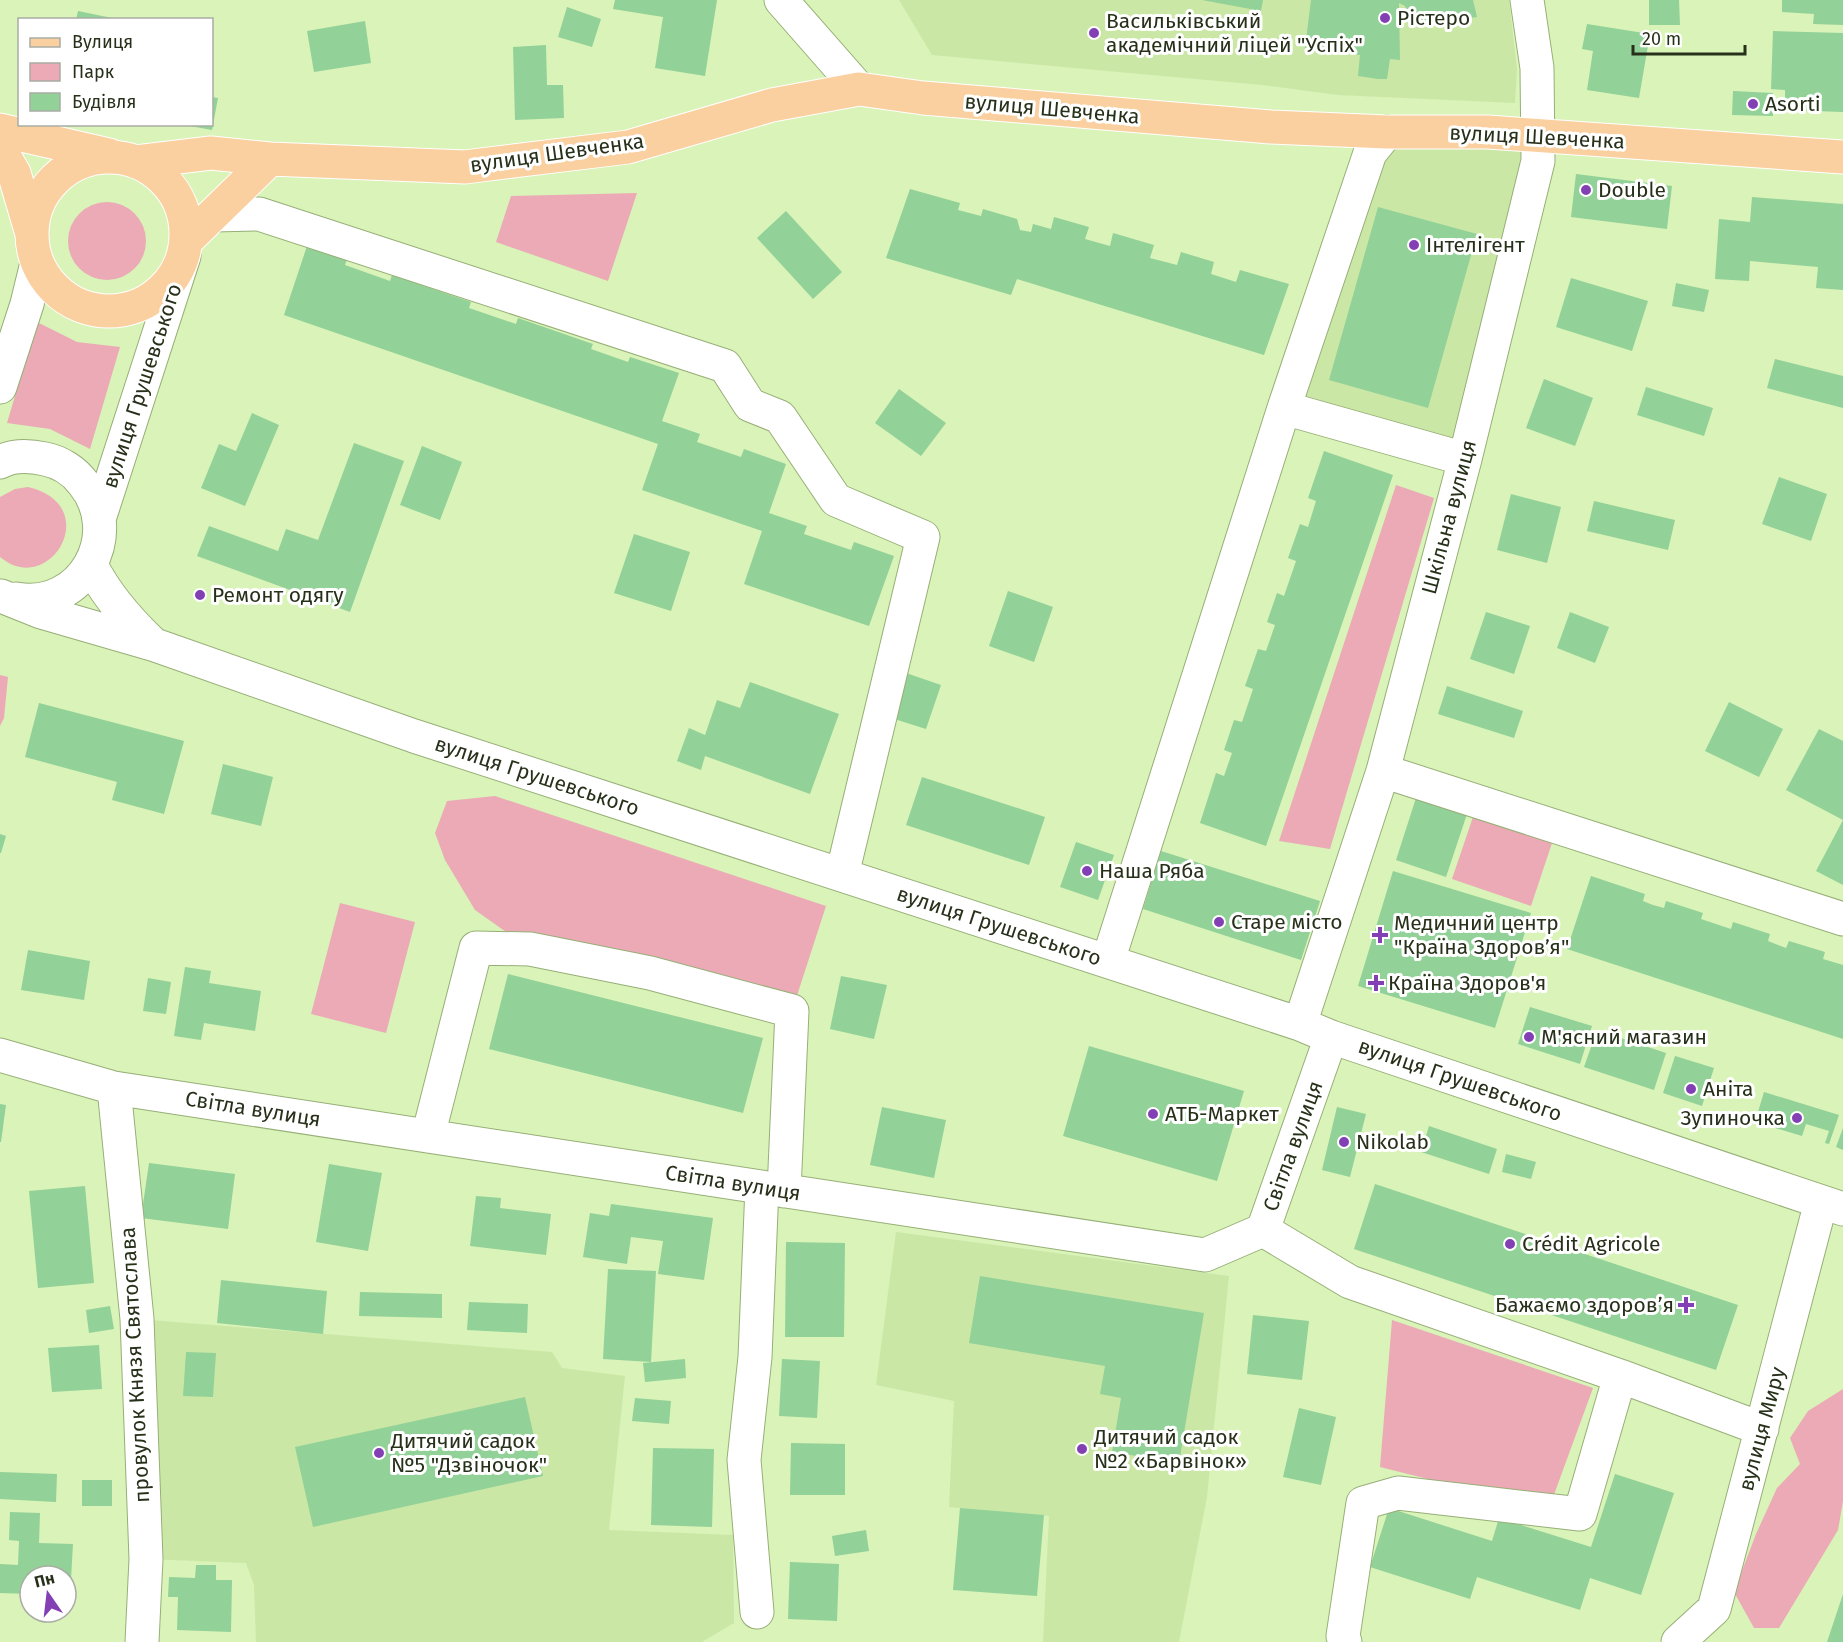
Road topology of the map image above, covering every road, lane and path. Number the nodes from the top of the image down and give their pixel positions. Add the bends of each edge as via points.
1 (781, 0) edge
2 (1527, 0) edge
3 (859, 89) junction
4 (0, 130) edge
5 (1388, 132) junction
6 (1537, 136) junction
7 (0, 149) edge
8 (1843, 156) edge
9 (270, 159) junction
10 (128, 160) junction
11 (214, 215) junction
12 (185, 248) junction
13 (35, 249) junction
14 (0, 387) edge
15 (1284, 408) junction
16 (1465, 459) junction
17 (0, 462) edge
18 (100, 516) junction
19 (91, 565) junction
20 (1, 596) edge
21 (155, 645) junction
22 (1383, 771) junction
23 (842, 875) junction
24 (1843, 919) edge
25 (1108, 961) junction
26 (1300, 1024) junction
27 (1331, 1037) junction
28 (0, 1054) edge
29 (114, 1088) junction
30 (428, 1136) junction
31 (773, 1189) junction
32 (1832, 1205) edge
33 (1263, 1230) junction
34 (1620, 1376) junction
35 (1762, 1429) junction
36 (757, 1612) dead end
37 (142, 1642) edge
38 (1345, 1642) edge
39 (1678, 1642) edge

1 - 3 street
2 - 6 street, Шкільна вулиця via 1537,68
3 - 5 main road, вулиця Шевченка via 1271,128
3 - 9 main road, вулиця Шевченка via 772,105 628,147 500,163 465,167
4 - 10 main road, вулиця Шевченка
5 - 6 main road, вулиця Шевченка
5 - 15 street via 1371,153
6 - 8 main road, вулиця Шевченка
6 - 16 street, Шкільна вулиця via 1538,161
7 - 13 main road via 14,173
9 - 10 main road, вулиця Шевченка via 211,153
9 - 11 main road
10 - 12 main road via 151,169 174,192 186,223
10 - 13 main road via 87,160 58,177 39,203 34,219
11 - 12 main road
11 - 23 street via 259,214 725,366 750,405 780,417 836,501 923,537
12 - 13 main road via 165,287 151,299 126,310 99,310 73,302 52,285
12 - 18 street, вулиця Грушевського
13 - 14 street via 27,304
15 - 16 street
15 - 25 street
16 - 22 street, Шкільна вулиця
17 - 18 street via 29,456 53,460 75,473 92,493
18 - 19 street, вулиця Грушевського via 99,541
19 - 20 street via 74,584 52,597 26,601
19 - 21 street, вулиця Грушевського via 117,607
20 - 21 street, вулиця Грушевського via 41,612
21 - 23 street, вулиця Грушевського via 414,736
22 - 24 street
22 - 26 street, Шкільна вулиця
23 - 25 street, вулиця Грушевського
25 - 26 street, вулиця Грушевського
26 - 27 street, вулиця Грушевського
27 - 32 street, вулиця Грушевського
27 - 33 street, Світла вулиця
28 - 29 street, Світла вулиця
29 - 30 street, Світла вулиця
29 - 37 street, провулок Князя Святослава via 137,1318 146,1559
30 - 31 street, Світла вулиця
30 - 31 street via 476,948 530,949 650,973 792,1011
31 - 33 street, Світла вулиця via 1205,1255
31 - 36 street via 744,1460
32 - 35 street, вулиця Миру
33 - 34 street via 1350,1282
34 - 35 street
34 - 38 street via 1580,1515 1398,1492 1363,1503
35 - 39 street, вулиця Миру via 1714,1609

